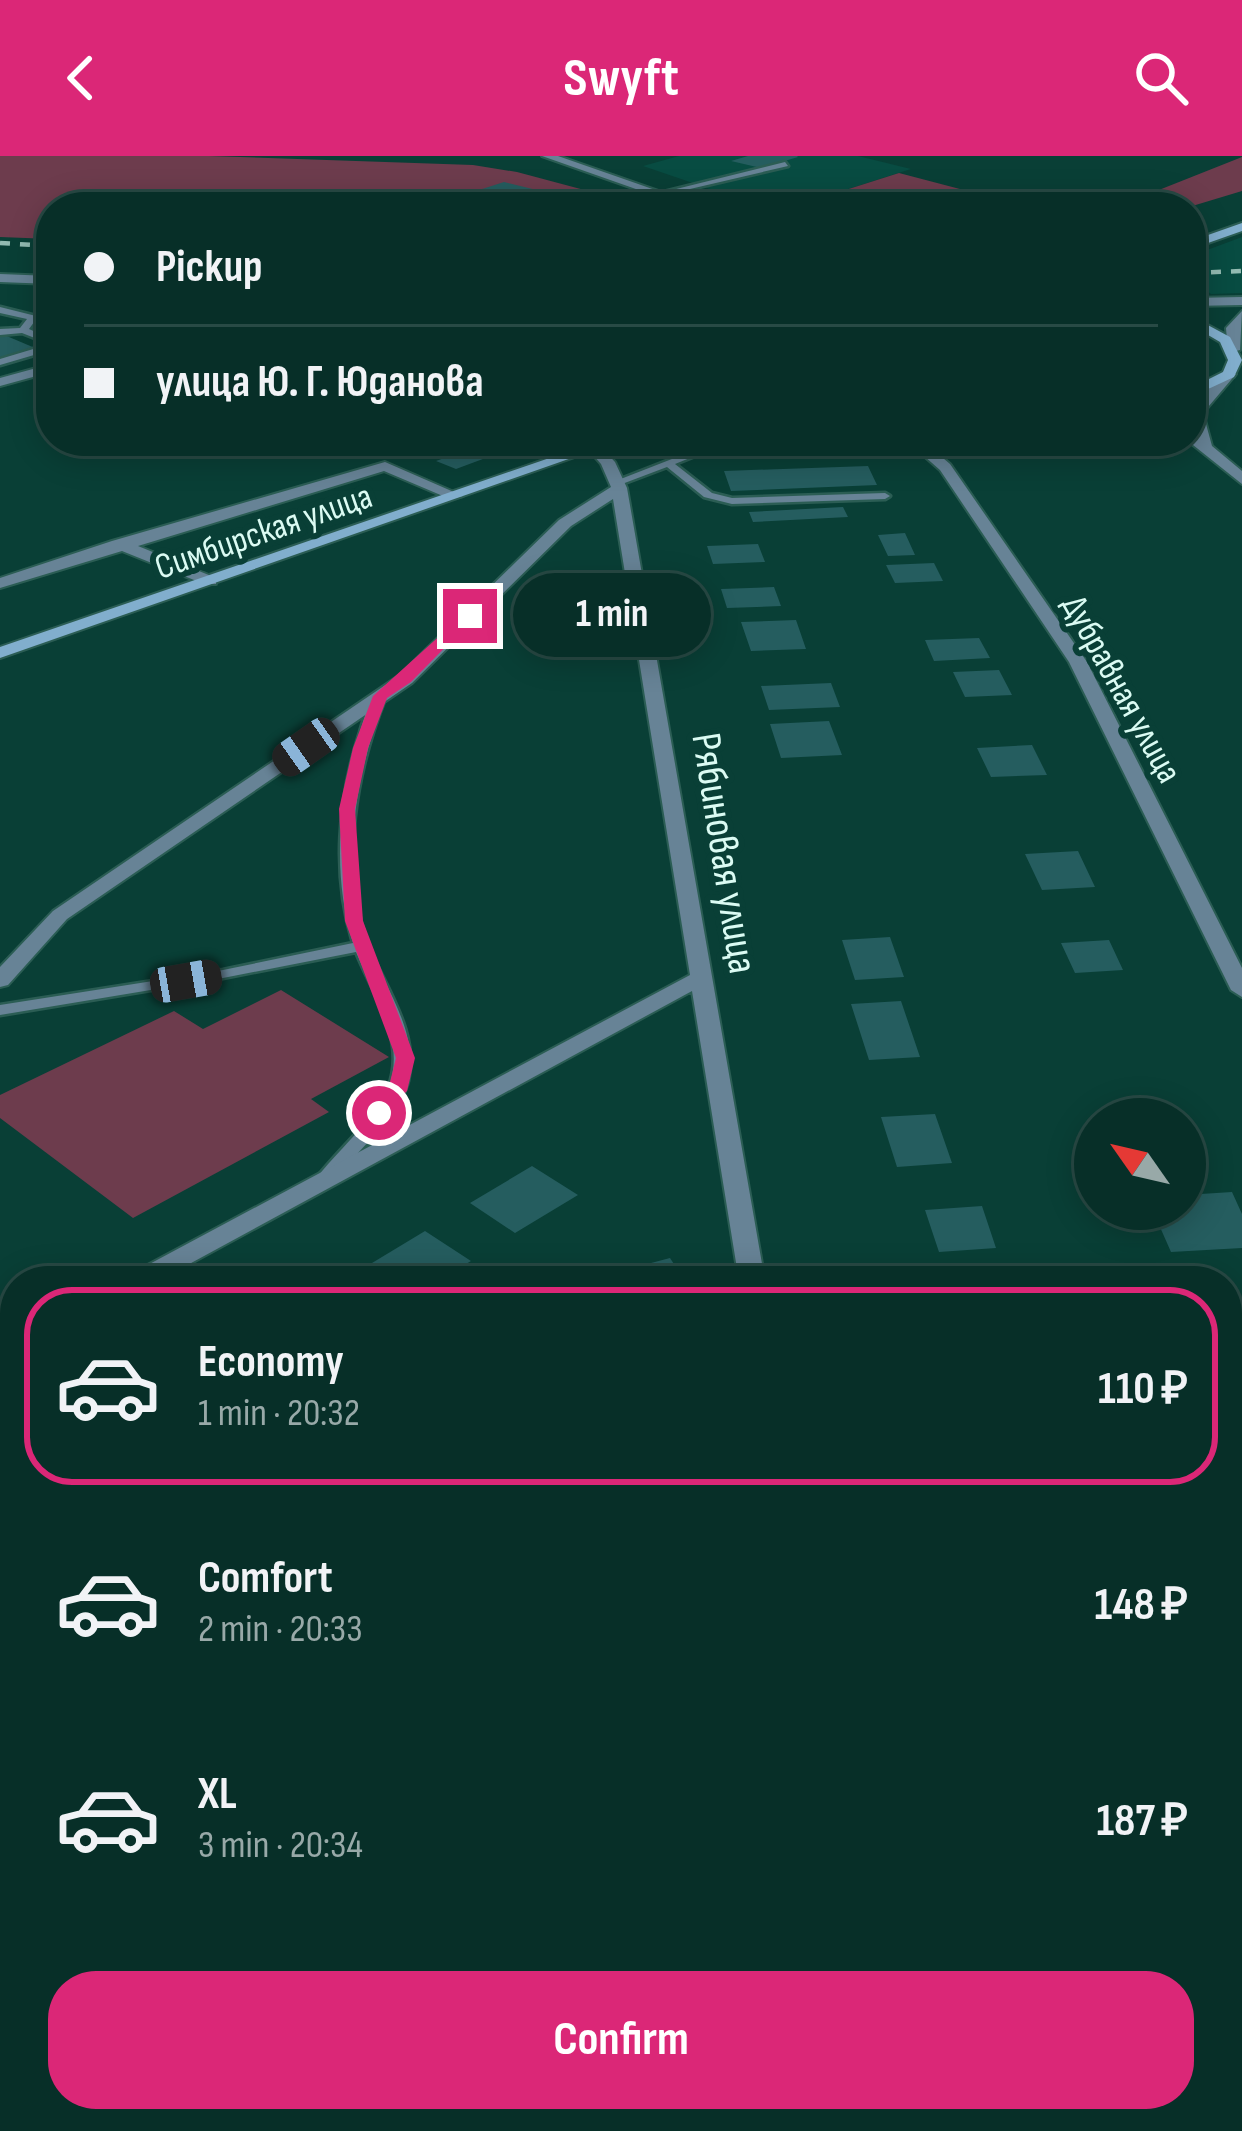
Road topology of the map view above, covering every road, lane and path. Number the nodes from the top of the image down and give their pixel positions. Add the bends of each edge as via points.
1 (547, 156) edge
2 (785, 164) dead end
3 (654, 192) edge
4 (668, 192) edge
5 (1242, 227) edge
6 (1206, 239) edge
7 (0, 278) edge
8 (36, 279) edge
9 (1242, 301) edge
10 (1206, 302) edge
11 (0, 310) edge
12 (1242, 315) edge
13 (1206, 326) edge
14 (23, 331) junction
15 (0, 332) edge
16 (36, 338) edge
17 (36, 350) edge
18 (1233, 350) junction
19 (0, 362) edge
20 (36, 372) edge
21 (1228, 374) junction
22 (0, 382) edge
23 (1206, 385) edge
24 (1206, 400) edge
25 (1206, 449) edge
26 (570, 456) edge
27 (606, 456) edge
28 (687, 456) edge
29 (932, 456) edge
30 (668, 463) junction
31 (1242, 479) edge
32 (619, 485) junction
33 (455, 496) junction
34 (885, 496) dead end
35 (118, 544) junction
36 (210, 581) junction
37 (0, 583) edge
38 (0, 652) edge
39 (380, 696) junction
40 (362, 946) junction
41 (701, 978) junction
42 (0, 980) edge
43 (1242, 990) edge
44 (0, 1010) edge
45 (320, 1183) junction
46 (166, 1266) edge
47 (749, 1266) edge

1 - 3 street
2 - 4 lane
5 - 6 main road
7 - 8 street
9 - 10 street
11 - 14 lane via 33,318
12 - 18 street
13 - 18 main road
14 - 15 lane
14 - 16 lane
17 - 19 lane
18 - 21 main road
20 - 22 street
21 - 23 main road
21 - 24 street
25 - 31 street
26 - 33 main road, Симбирская улица
27 - 32 street, Рябиновая улица
28 - 30 lane
29 - 43 street, Дубравная улица via 1078,662
30 - 32 lane
30 - 34 lane via 709,495 732,501
32 - 39 street via 565,523
32 - 41 street, Рябиновая улица
33 - 35 street via 385,466
33 - 36 main road, Симбирская улица
35 - 36 street
35 - 37 street
36 - 38 main road, Симбирская улица
39 - 40 lane via 347,809
39 - 42 street via 61,915
40 - 44 lane
40 - 45 lane via 405,1058 398,1091
41 - 45 street
41 - 47 street, Рябиновая улица
45 - 46 street

